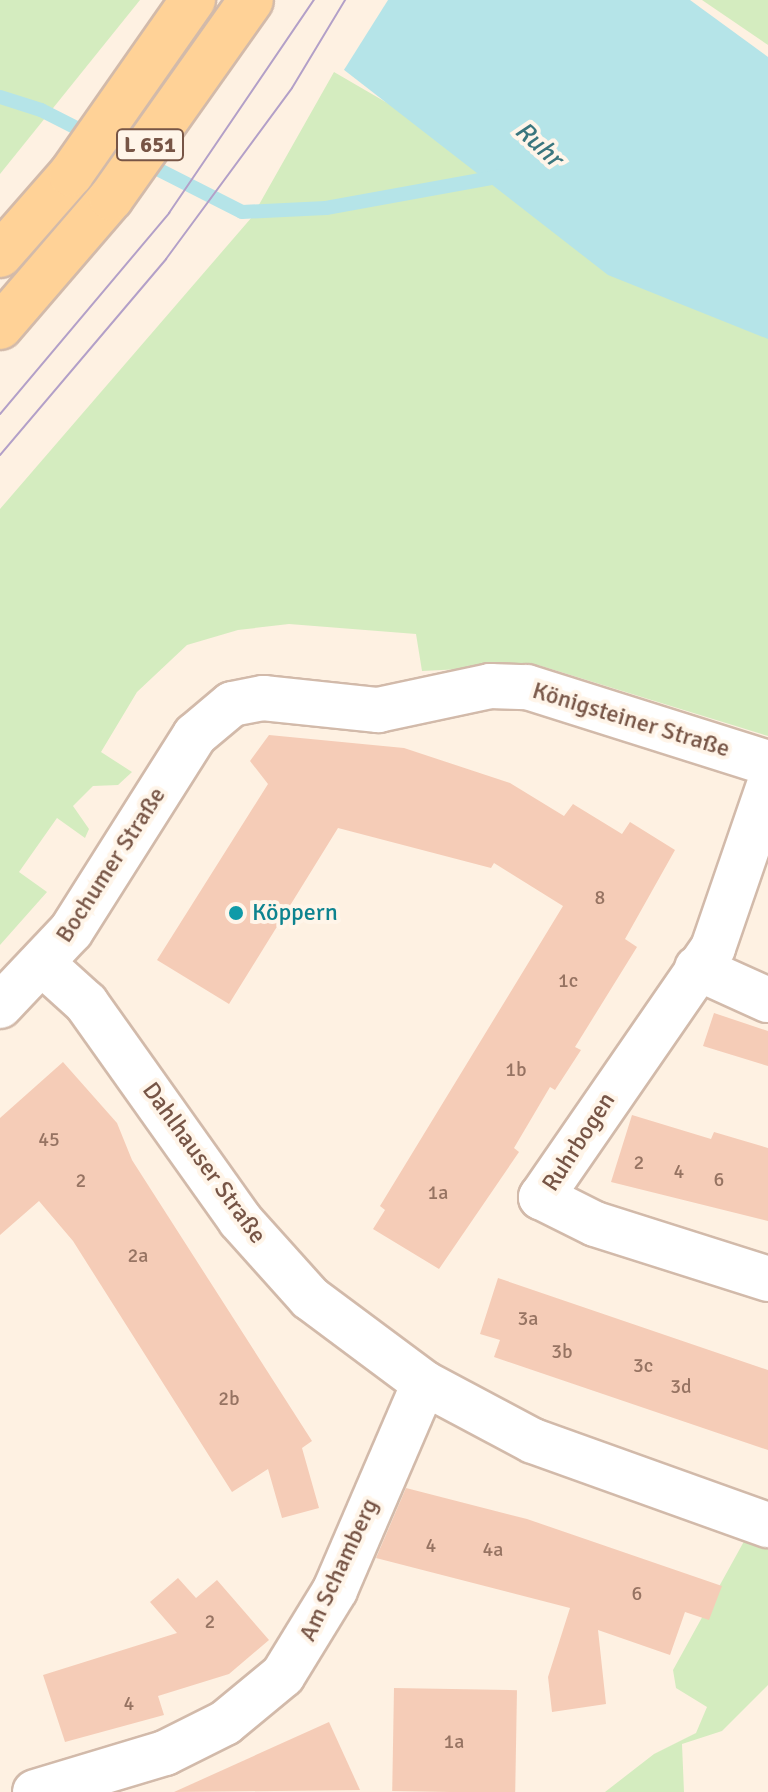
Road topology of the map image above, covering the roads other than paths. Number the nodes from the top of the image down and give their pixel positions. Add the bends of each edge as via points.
1 (193, 0) edge
2 (251, 0) edge
3 (2, 252) edge
4 (0, 327) edge
5 (213, 715) joint
6 (768, 763) edge
7 (768, 788) edge
8 (44, 965) junction
9 (697, 968) junction
10 (768, 1000) edge
11 (0, 1006) edge
12 (768, 1279) edge
13 (424, 1383) junction
14 (768, 1525) edge
15 (35, 1792) edge

1 - 3 main road, L 651 via 71,174
2 - 4 main road, L 651 via 111,198
5 - 6 street, Königsteiner Straße via 232,704 263,698 378,710 479,688 527,687
5 - 8 street, Bochumer Straße
7 - 9 street, Ruhrbogen via 726,914
8 - 11 street, Bochumer Straße
8 - 13 street, Dahlhauser Straße via 86,1003 240,1220 310,1298
9 - 10 street
9 - 12 street, Ruhrbogen via 541,1197 595,1224
13 - 14 street, Dahlhauser Straße via 533,1441
13 - 15 street, Am Schamberg via 335,1590 283,1675 225,1723 165,1753

